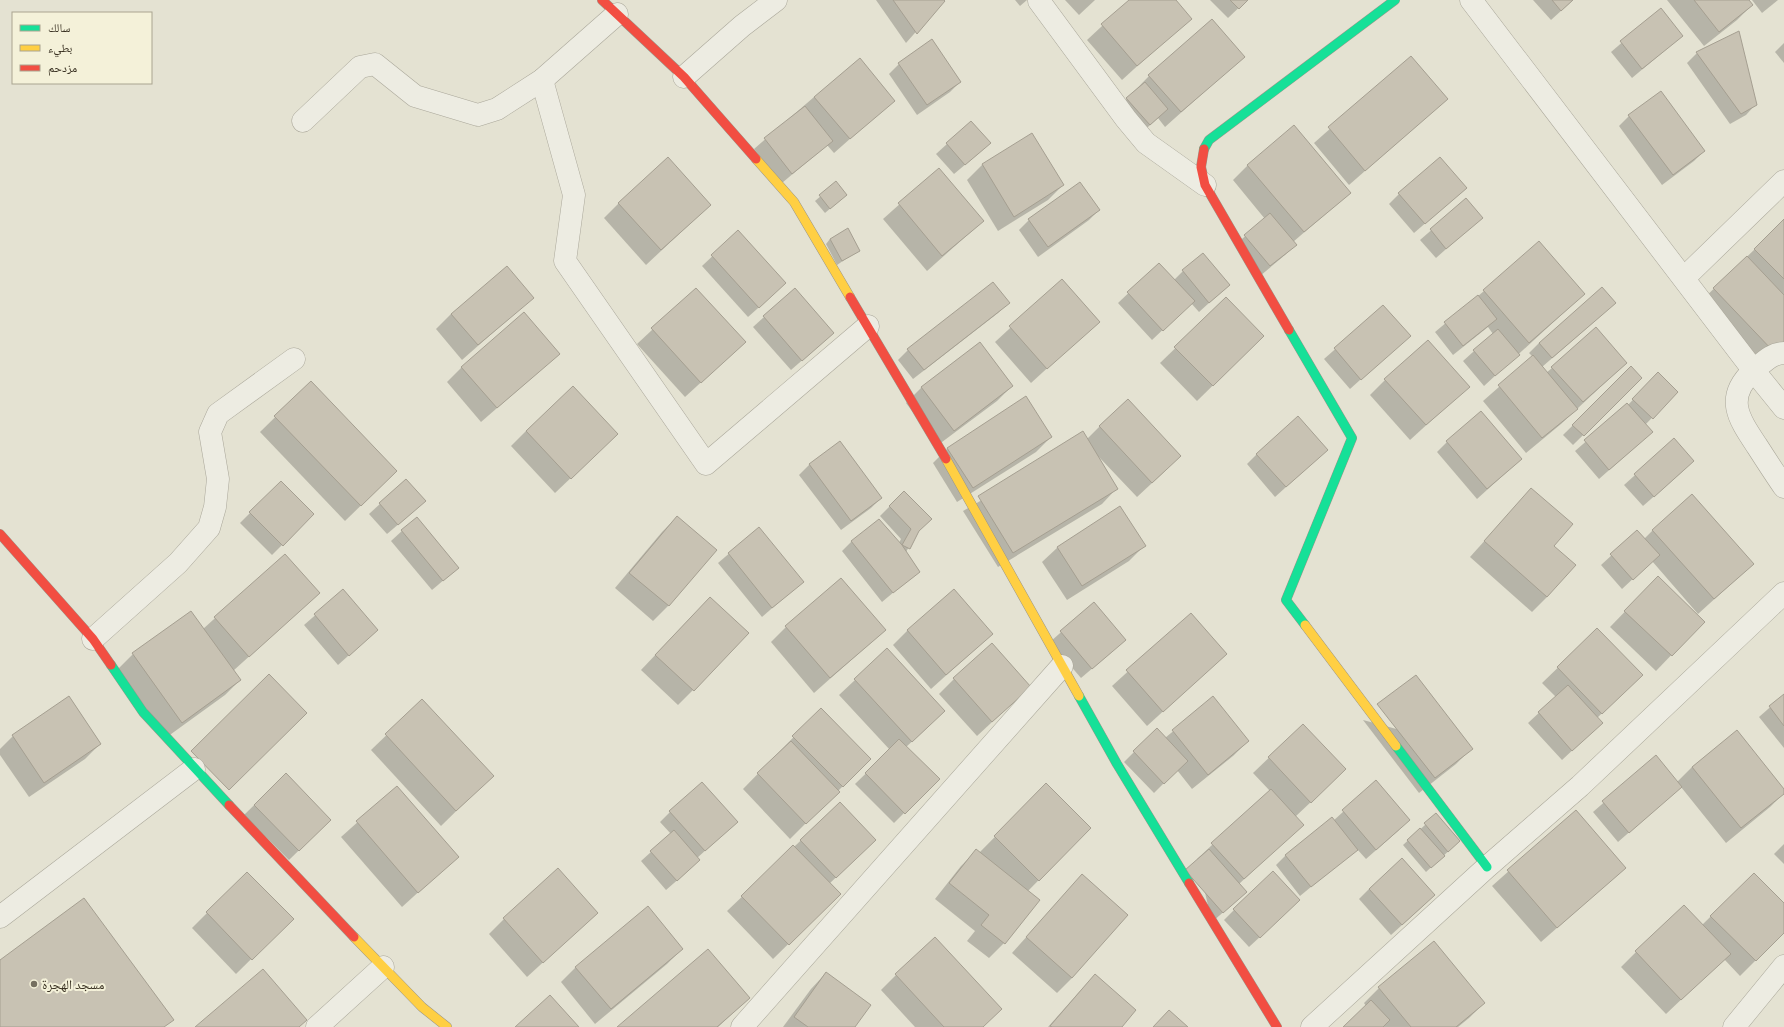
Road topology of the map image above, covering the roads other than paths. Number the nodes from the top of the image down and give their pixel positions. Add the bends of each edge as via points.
1 (776, 0) edge
2 (1395, 0) edge
3 (1471, 0) edge
4 (1039, 1) edge
5 (610, 7) edge
6 (684, 77) junction
7 (542, 80) junction
8 (303, 121) dead end
9 (1784, 181) edge
10 (1205, 185) junction
11 (1684, 278) junction
12 (868, 326) junction
13 (1784, 353) edge
14 (294, 359) dead end
15 (1754, 371) junction
16 (1784, 408) edge
17 (1784, 487) edge
18 (0, 534) edge
19 (1784, 593) edge
20 (93, 639) junction
21 (1062, 666) junction
22 (194, 769) junction
23 (1487, 868) junction
24 (0, 917) edge
25 (1784, 966) edge
26 (383, 967) junction
27 (318, 1027) edge
28 (447, 1027) edge
29 (742, 1027) edge
30 (1277, 1027) edge
31 (1312, 1027) edge
32 (1734, 1027) edge

1 - 6 street
2 - 10 street via 1209,140 1203,151 1200,168
3 - 11 street
4 - 10 street via 1146,143
5 - 6 street
5 - 7 street
6 - 12 street via 794,202
7 - 8 street via 497,109 478,115 415,96 374,64 367,65 360,68
7 - 12 street via 574,195 565,261 706,464
9 - 11 street
10 - 23 street via 1352,438 1286,600
11 - 15 street
12 - 21 street via 948,462
13 - 15 street via 1771,357
14 - 20 street via 218,414 210,432 218,479 209,528 178,563
15 - 16 street
15 - 17 street via 1744,381 1737,394 1738,413 1746,430
18 - 20 street
19 - 23 street via 1580,786
20 - 22 street via 143,712
21 - 29 street
21 - 30 street via 1117,764
22 - 24 street
22 - 26 street
23 - 31 street
25 - 32 street
26 - 27 street
26 - 28 street via 422,1007

